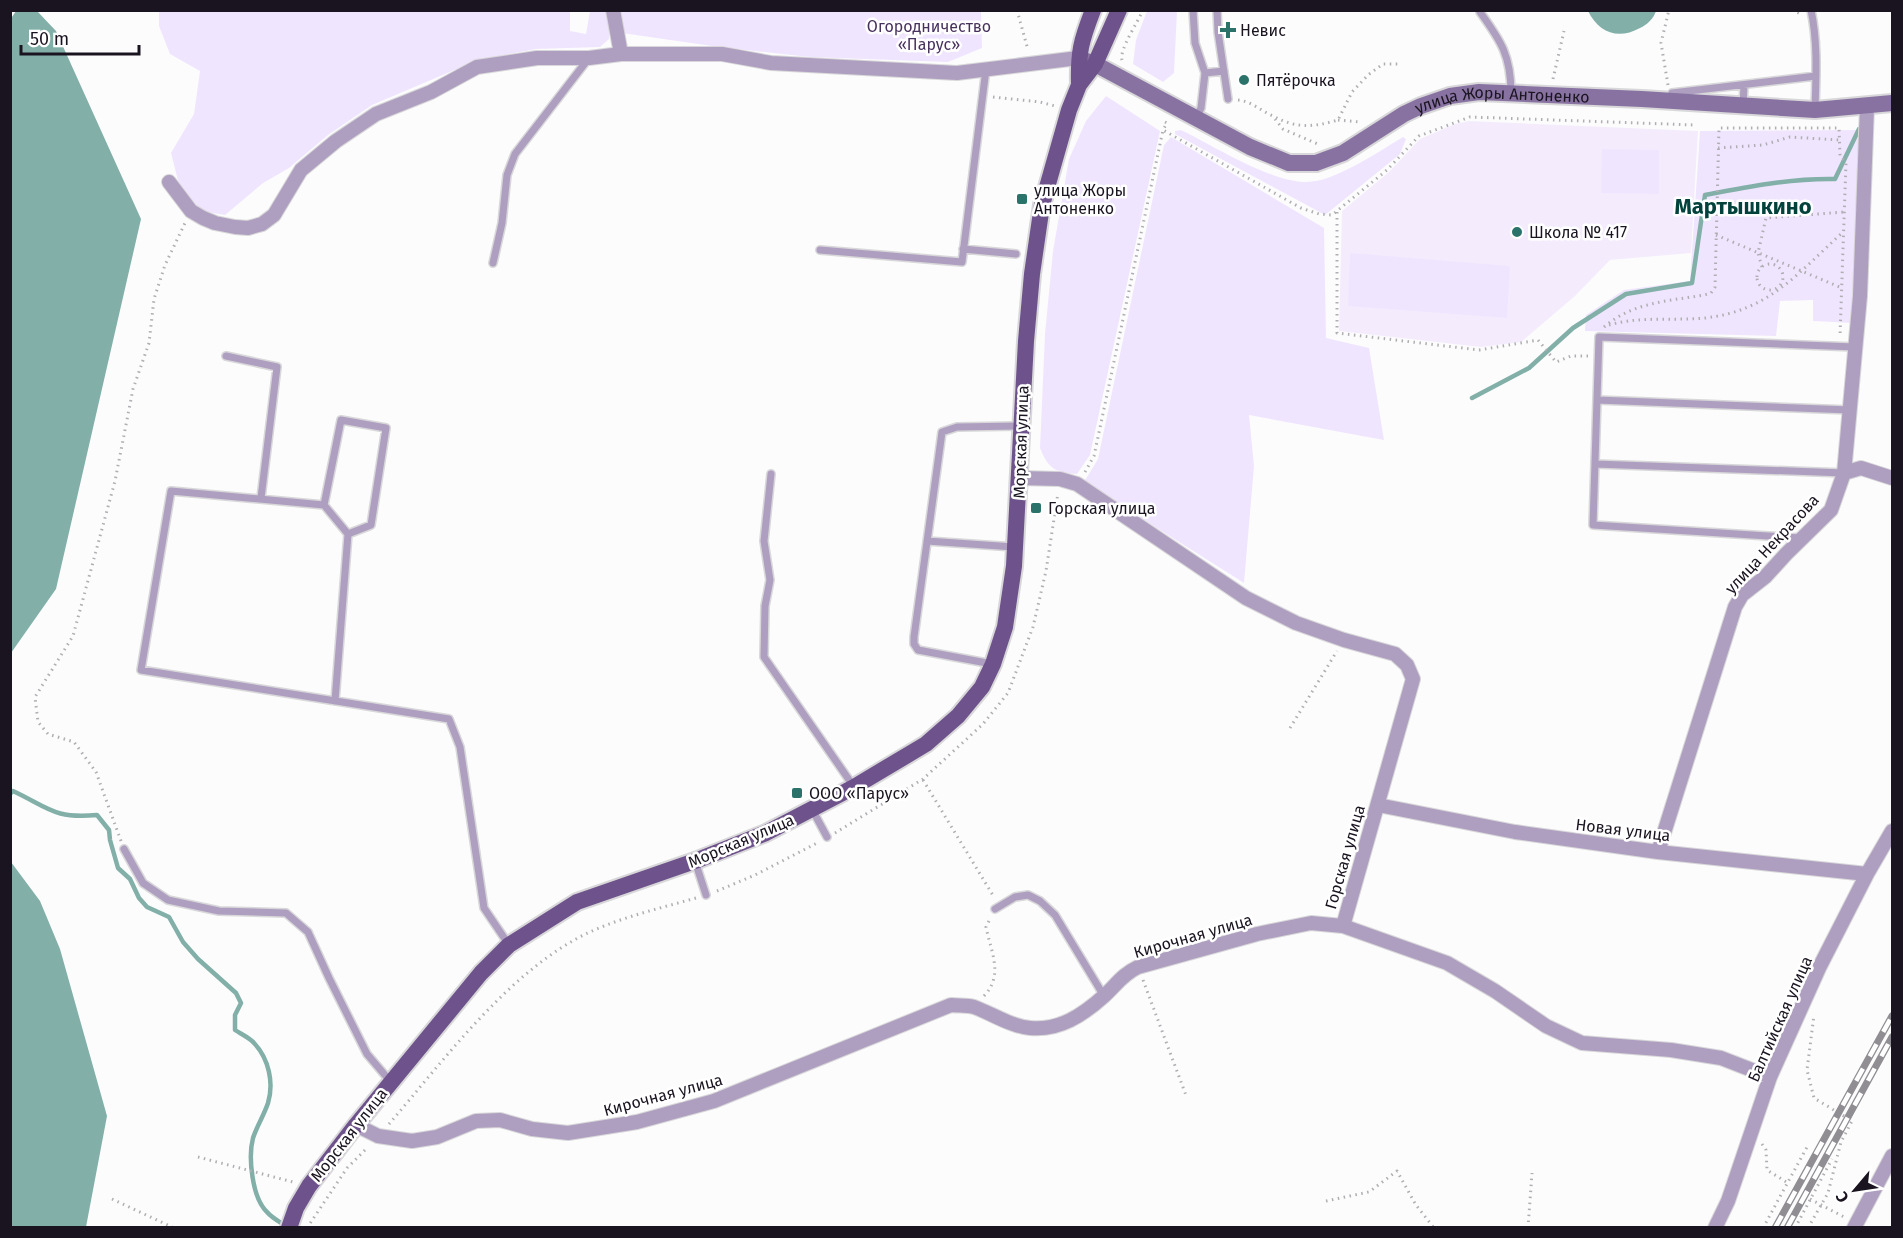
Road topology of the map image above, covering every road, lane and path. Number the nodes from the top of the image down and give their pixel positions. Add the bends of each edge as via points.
1 (613, 10) edge
2 (1017, 10) edge
3 (1119, 10) edge
4 (1193, 10) edge
5 (1217, 10) edge
6 (1669, 10) edge
7 (1811, 10) edge
8 (1480, 12) edge
9 (1088, 17) edge
10 (1564, 31) dead end
11 (621, 54) junction
12 (589, 58) junction
13 (1078, 58) junction
14 (1031, 64) junction
15 (1095, 64) junction
16 (1399, 64) dead end
17 (986, 69) junction
18 (1224, 71) junction
19 (1205, 73) junction
20 (1816, 76) junction
21 (1079, 85) junction
22 (1744, 85) junction
23 (1511, 93) junction
24 (1672, 93) joint
25 (1550, 94) junction
26 (983, 96) junction
27 (1227, 99) joint
28 (1893, 103) edge
29 (1056, 106) dead end
30 (1743, 106) junction
31 (1867, 107) junction
32 (1815, 110) junction
33 (1158, 117) dead end
34 (1274, 117) junction
35 (1196, 119) junction
36 (1548, 119) junction
37 (1338, 120) junction
38 (1361, 122) dead end
39 (1695, 125) dead end
40 (1163, 130) junction
41 (1839, 140) junction
42 (1328, 148) dead end
43 (1718, 148) junction
44 (169, 182) dead end
45 (191, 211) junction
46 (1337, 212) junction
47 (1844, 212) junction
48 (1844, 232) junction
49 (1716, 235) junction
50 (963, 249) junction
51 (820, 250) dead end
52 (1758, 253) junction
53 (1016, 254) dead end
54 (493, 263) dead end
55 (1762, 267) junction
56 (1801, 270) junction
57 (1842, 288) junction
58 (1778, 289) junction
59 (1604, 327) junction
60 (1599, 337) junction
61 (1840, 346) junction
62 (1855, 347) junction
63 (226, 356) dead end
64 (1598, 356) junction
65 (1597, 400) junction
66 (1850, 410) junction
67 (1021, 426) junction
68 (1595, 464) junction
69 (1844, 472) junction
70 (771, 474) dead end
71 (1020, 478) junction
72 (1893, 478) edge
73 (1060, 479) junction
74 (1077, 484) junction
75 (261, 498) junction
76 (324, 505) junction
77 (348, 534) junction
78 (1803, 538) junction
79 (927, 542) junction
80 (1015, 547) junction
81 (1344, 640) junction
82 (993, 664) junction
83 (336, 701) junction
84 (1290, 728) dead end
85 (923, 779) junction
86 (854, 787) junction
87 (1378, 805) junction
88 (812, 809) junction
89 (1893, 831) edge
90 (827, 837) junction
91 (124, 849) joint
92 (1658, 852) junction
93 (694, 861) junction
94 (1867, 874) junction
95 (706, 895) junction
96 (998, 908) junction
97 (1343, 926) junction
98 (509, 945) junction
99 (1138, 967) junction
100 (1104, 996) junction
101 (1816, 1005) dead end
102 (973, 1007) junction
103 (1770, 1077) junction
104 (390, 1081) junction
105 (1187, 1098) dead end
106 (356, 1125) junction
107 (1752, 1135) junction
108 (378, 1136) junction
109 (1807, 1148) dead end
110 (1893, 1156) edge
111 (198, 1157) dead end
112 (1832, 1159) dead end
113 (1532, 1173) dead end
114 (1788, 1183) junction
115 (309, 1186) junction
116 (112, 1199) dead end
117 (1810, 1199) junction
118 (1326, 1201) dead end
119 (1821, 1205) junction
120 (1833, 1211) dead end
121 (174, 1227) edge
122 (289, 1227) edge
123 (307, 1227) edge
124 (1434, 1227) edge
125 (1528, 1227) edge
126 (1715, 1227) edge
127 (1763, 1227) edge
128 (1795, 1227) edge
129 (1808, 1227) edge
130 (1854, 1227) edge

1 - 11 street
2 - 14 path
3 - 15 main road, Морская улица
4 - 19 lane via 1195,43
5 - 18 lane
6 - 24 path via 1661,44 1665,81
7 - 20 lane
8 - 23 lane via 1506,53
9 - 13 main road, Морская улица
10 - 25 path
11 - 12 street
11 - 17 street via 722,54 771,63 957,73
12 - 45 street via 537,58 477,67 431,92 376,114 302,170 274,215 262,224 248,228 215,223
12 - 54 lane via 515,154 507,175
13 - 14 street
13 - 15 main road, улица Жоры Антоненко
13 - 21 main road, Морская улица
14 - 17 street
15 - 21 main road, Морская улица
15 - 35 main road, улица Жоры Антоненко
16 - 37 path via 1383,64 1368,75 1352,92
17 - 26 lane
18 - 19 lane
18 - 27 lane
19 - 35 lane
20 - 22 lane
20 - 32 lane
21 - 67 main road, Морская улица via 1064,122 1042,205 1032,274
22 - 24 lane
22 - 30 lane
23 - 25 main road, улица Жоры Антоненко
23 - 35 main road, улица Жоры Антоненко via 1450,96 1422,106 1343,153 1316,163 1289,163 1275,158
25 - 30 main road, улица Жоры Антоненко
25 - 36 path
26 - 29 path
26 - 50 lane
27 - 34 path via 1245,100
28 - 31 main road, улица Жоры Антоненко
30 - 32 main road, улица Жоры Антоненко
31 - 32 main road, улица Жоры Антоненко
31 - 62 street, улица Некрасова
33 - 40 path via 1167,123
34 - 37 path via 1312,127
34 - 42 path via 1283,129
36 - 39 path
36 - 46 path via 1470,117 1419,136 1387,170
37 - 38 path
40 - 46 path via 1301,208 1319,214
40 - 74 path via 1094,456
41 - 43 path via 1790,136 1763,145
41 - 43 path via 1839,128 1719,128
41 - 47 path via 1840,156 1846,163
43 - 49 path
44 - 45 street
45 - 91 path via 165,265 154,299 149,343 133,389 115,481 73,636 35,697 38,722 48,734 74,742 96,772
46 - 64 path via 1337,333 1479,350 1538,340 1556,362 1571,356
47 - 48 path
47 - 52 path via 1766,218
48 - 56 path
48 - 57 path
49 - 52 path
49 - 59 path via 1715,287 1711,293 1642,305
50 - 51 lane via 962,262
50 - 53 lane
52 - 55 path
52 - 56 path
55 - 58 path via 1758,275 1761,286
55 - 58 path via 1769,264 1779,268 1783,279
56 - 57 path
56 - 58 path
57 - 61 path
58 - 59 path via 1761,302 1727,314 1627,320
59 - 60 path
60 - 61 lane
60 - 64 lane
61 - 62 lane
62 - 66 street, улица Некрасова
63 - 75 lane via 278,367
64 - 65 lane
65 - 66 lane
65 - 68 lane
66 - 69 street, улица Некрасова
67 - 71 main road, Морская улица
67 - 79 lane via 957,427 942,432
68 - 69 lane
68 - 78 lane via 1593,525
69 - 72 street via 1861,468
69 - 78 street, улица Некрасова via 1831,510
70 - 86 lane via 764,541 770,580 764,657
71 - 73 street, Горская улица
71 - 80 main road, Морская улица
73 - 74 street, Горская улица
73 - 85 path via 1033,627 1008,693 983,724
74 - 81 street, Горская улица via 1246,598 1296,623
75 - 76 lane
75 - 83 lane via 171,491 141,670
76 - 77 lane
76 - 77 lane via 341,420 386,428 371,525
77 - 83 lane
78 - 92 street, улица Некрасова via 1765,578 1742,595 1735,607
79 - 80 lane
79 - 82 lane via 914,644 918,650
80 - 82 main road, Морская улица via 1005,627
81 - 84 path
81 - 87 street, Горская улица via 1395,654 1407,665 1413,679
82 - 86 main road, Морская улица via 982,687 958,716 926,744
83 - 98 lane via 449,719 460,747 484,908
85 - 90 path
85 - 96 path
86 - 88 main road, Морская улица
87 - 92 street, Новая улица via 1515,832
87 - 97 street, Горская улица
88 - 90 lane
88 - 93 main road, Морская улица via 766,833
89 - 94 street, Балтийская улица
90 - 95 path via 755,875
91 - 104 lane via 143,883 168,900 219,910 286,913 308,932 367,1054
92 - 94 street, Новая улица
93 - 95 lane
93 - 98 main road, Морская улица via 577,902
94 - 103 street, Балтийская улица
95 - 108 path via 635,915 563,947 482,1015
96 - 100 lane via 1015,897 1028,895 1040,901 1055,915
96 - 102 path via 986,927 996,968 994,981
97 - 99 street, Кирочная улица via 1311,923
97 - 103 street, Кирочная улица via 1448,963 1546,1026 1582,1043 1721,1058
98 - 104 main road, Морская улица
99 - 100 street, Кирочная улица via 1125,974
99 - 105 path
100 - 102 street, Кирочная улица via 1077,1017 1055,1027 1029,1028
101 - 119 path via 1807,1070 1814,1098 1852,1121 1840,1142
102 - 108 street, Кирочная улица via 951,1005 714,1101 637,1122 568,1133 500,1120 476,1121 437,1137 412,1141
103 - 107 street, Балтийская улица
104 - 106 main road, Морская улица
106 - 108 street, Кирочная улица
106 - 115 main road, Морская улица
107 - 114 path via 1766,1150 1767,1170
107 - 126 street, Балтийская улица
108 - 123 path via 347,1168
109 - 114 path
110 - 130 street
111 - 115 path
112 - 117 path
113 - 125 path
114 - 127 path
115 - 122 main road, Морская улица
116 - 121 path
117 - 119 path
117 - 128 path
118 - 124 path via 1369,1192 1397,1171
119 - 120 path
119 - 129 path

